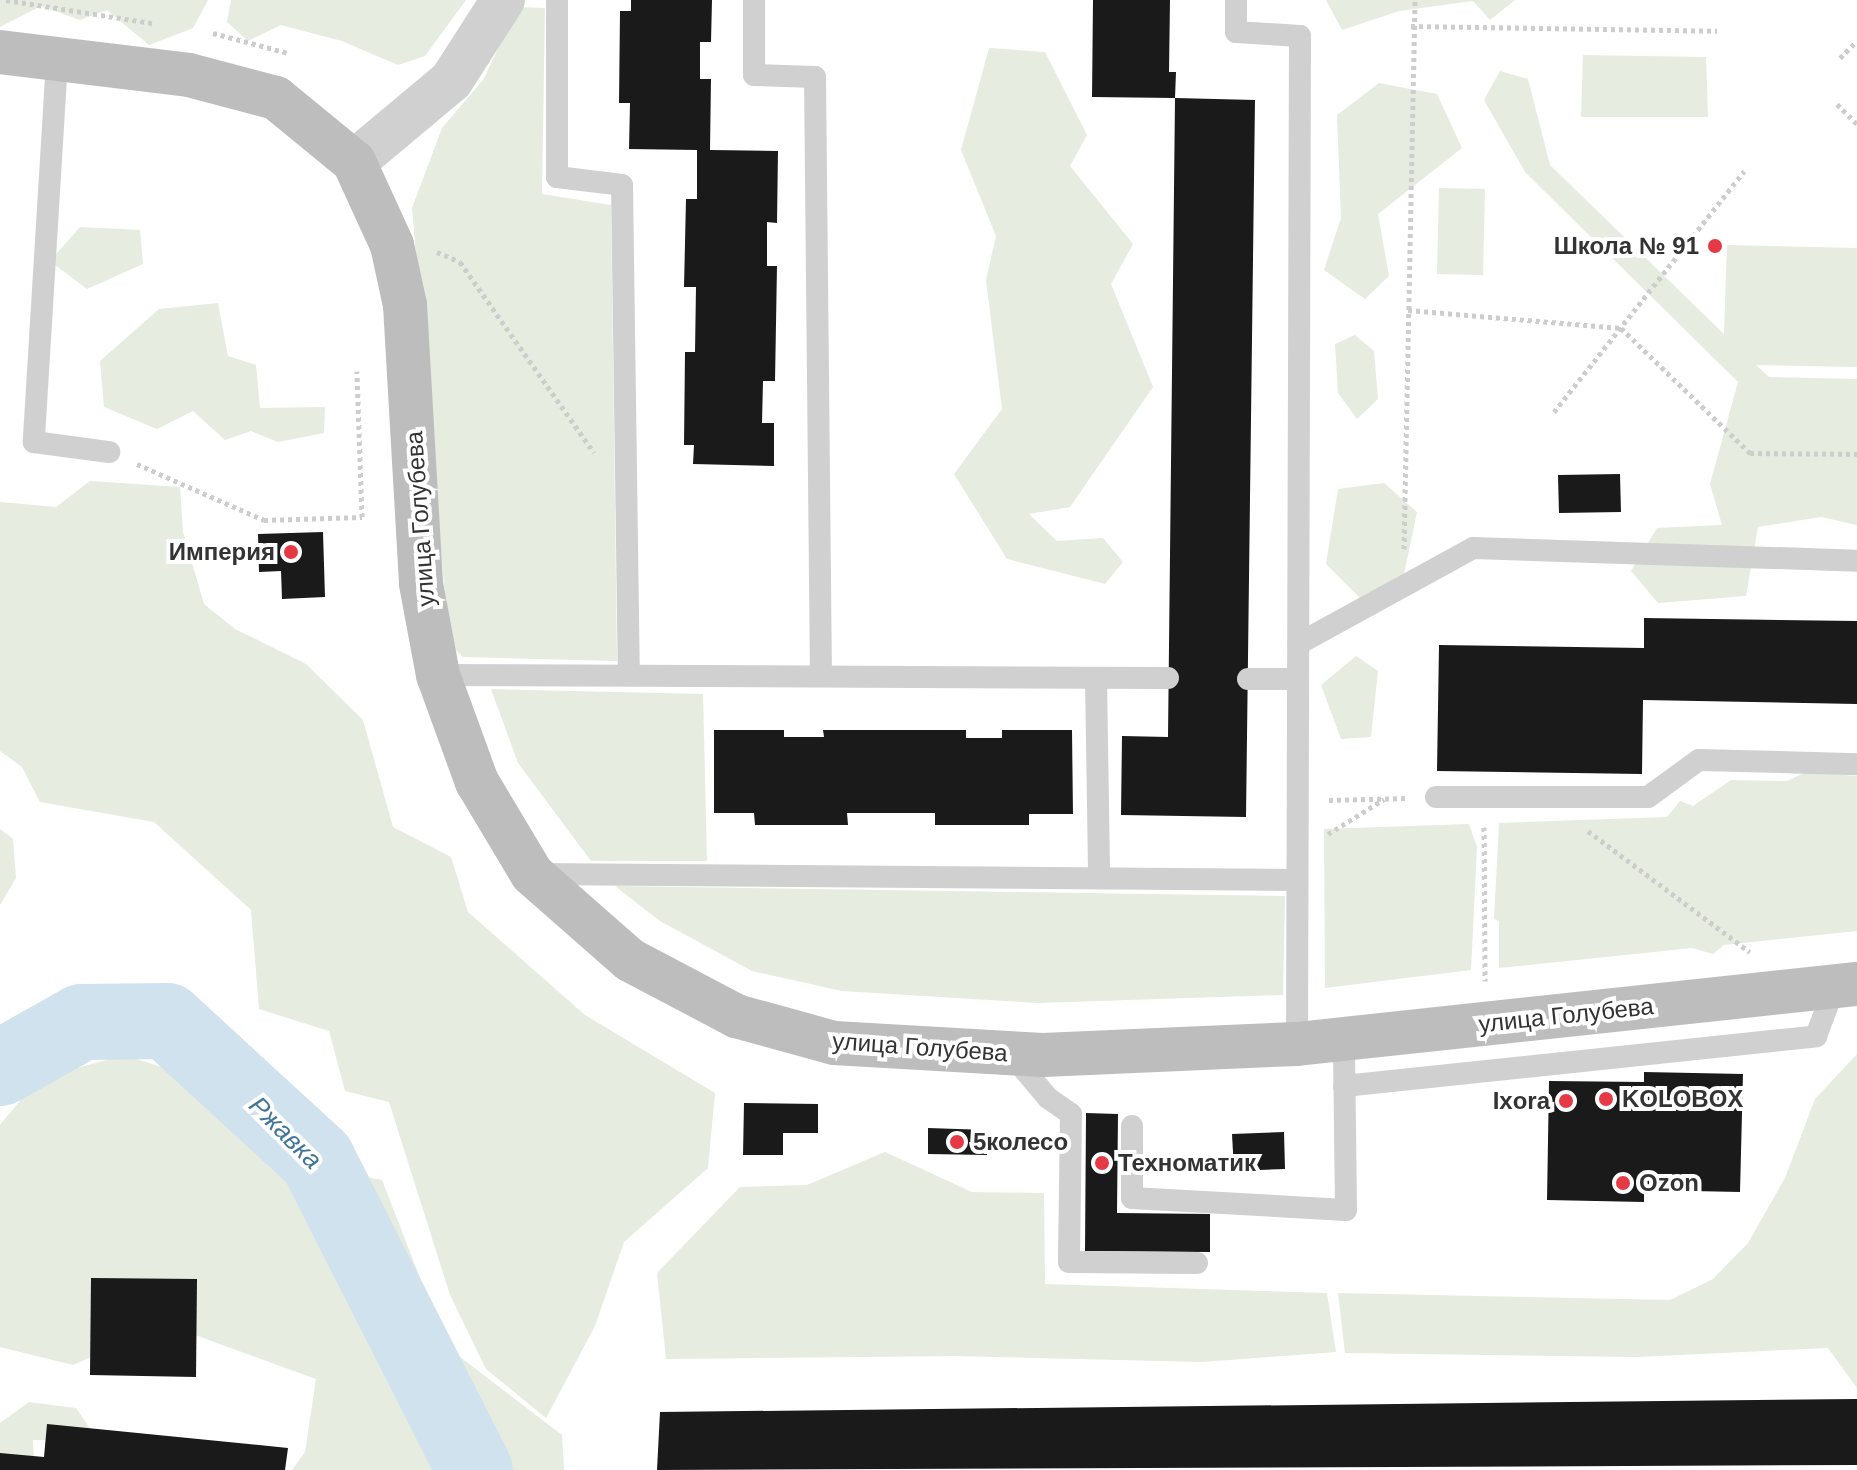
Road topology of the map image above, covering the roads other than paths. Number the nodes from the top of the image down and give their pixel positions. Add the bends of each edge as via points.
1 (503, 0) edge
2 (557, 0) edge
3 (754, 0) edge
4 (1236, 0) edge
5 (0, 52) edge
6 (57, 61) junction
7 (354, 162) junction
8 (109, 452) road end
9 (1857, 561) edge
10 (1298, 644) junction
11 (438, 675) junction
12 (629, 675) junction
13 (821, 676) junction
14 (1096, 678) junction
15 (1168, 678) dead end
16 (1248, 679) dead end
17 (1298, 679) junction
18 (1857, 764) edge
19 (1436, 797) road end
20 (532, 874) junction
21 (1099, 878) junction
22 (1297, 880) junction
23 (1846, 985) edge
24 (1344, 1039) junction
25 (1297, 1044) junction
26 (1011, 1053) junction
27 (1344, 1086) junction
28 (1132, 1126) dead end
29 (1197, 1263) dead end

1 - 7 street via 451,81
2 - 12 lane via 557,177 622,185
3 - 13 lane via 754,75 815,77
4 - 10 lane via 1236,32 1300,36
5 - 6 street, улица Голубева
6 - 7 street, улица Голубева via 189,75 276,98
6 - 8 lane via 34,442
7 - 11 street, улица Голубева via 392,245 405,305 421,584
9 - 10 lane via 1473,548
10 - 17 lane
11 - 12 lane
11 - 20 street, улица Голубева via 477,782
12 - 13 lane
13 - 14 lane
14 - 15 lane
14 - 21 lane
16 - 17 lane
17 - 22 lane
18 - 19 lane via 1699,760 1648,797
20 - 21 lane
20 - 26 street, улица Голубева via 630,960 736,1016 834,1043
21 - 22 lane
22 - 25 lane
23 - 24 street, улица Голубева
23 - 27 lane via 1816,1036
24 - 25 street, улица Голубева
24 - 27 lane
25 - 26 street, улица Голубева
26 - 29 lane via 1048,1098 1071,1114 1069,1262
27 - 28 lane via 1346,1210 1132,1198

